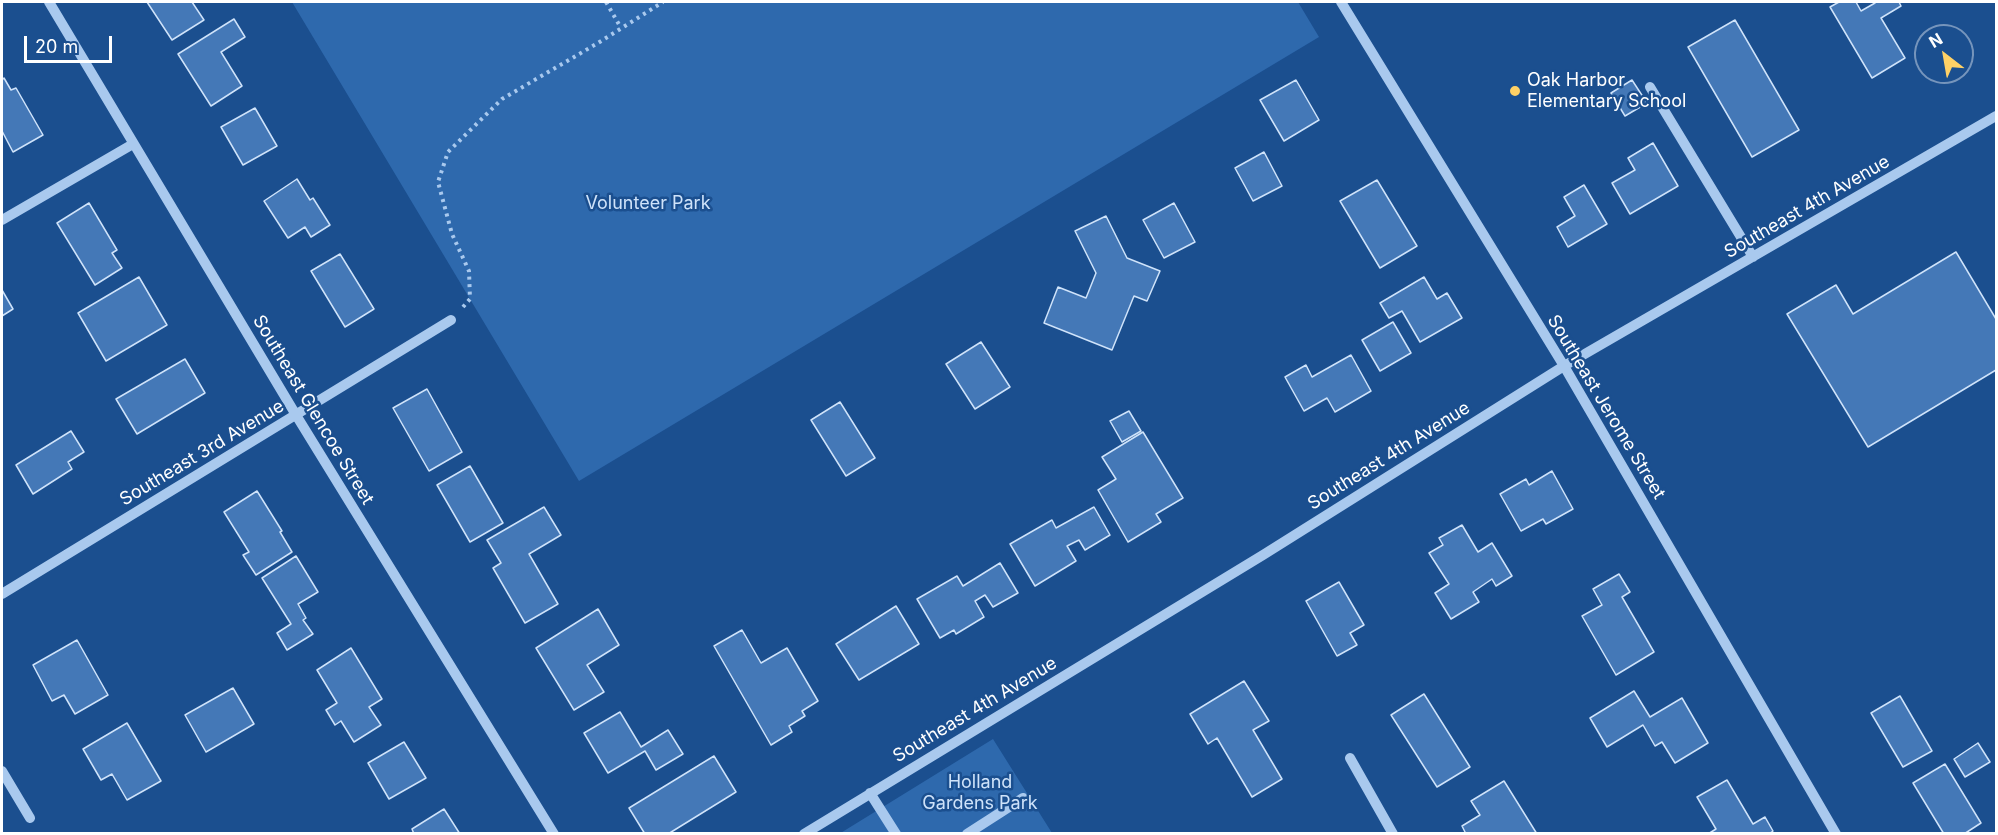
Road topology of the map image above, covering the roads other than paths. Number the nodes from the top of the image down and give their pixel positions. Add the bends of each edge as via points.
1 (49, 2) edge
2 (1341, 2) edge
3 (1650, 87) dead end
4 (1996, 116) edge
5 (133, 144) junction
6 (2, 220) edge
7 (1753, 257) junction
8 (451, 320) road end
9 (1564, 366) junction
10 (296, 415) junction
11 (2, 594) edge
12 (1350, 758) dead end
13 (2, 771) edge
14 (870, 793) junction
15 (1023, 798) dead end
16 (30, 818) dead end
17 (554, 834) edge
18 (804, 834) edge
19 (896, 834) edge
20 (967, 834) edge
21 (1393, 834) edge
22 (1836, 834) edge

1 - 5 street, Southeast Glencoe Street
2 - 9 street, Southeast Jerome Street
3 - 7 street
4 - 7 street, Southeast 4th Avenue
5 - 6 street
5 - 10 street, Southeast Glencoe Street
7 - 9 street, Southeast 4th Avenue
8 - 10 street, Southeast 3rd Avenue
9 - 14 street, Southeast 4th Avenue
9 - 22 street, Southeast Jerome Street
10 - 11 street, Southeast 3rd Avenue
10 - 17 street, Southeast Glencoe Street
12 - 21 street
13 - 16 street
14 - 18 street, Southeast 4th Avenue
14 - 19 street
15 - 20 street

